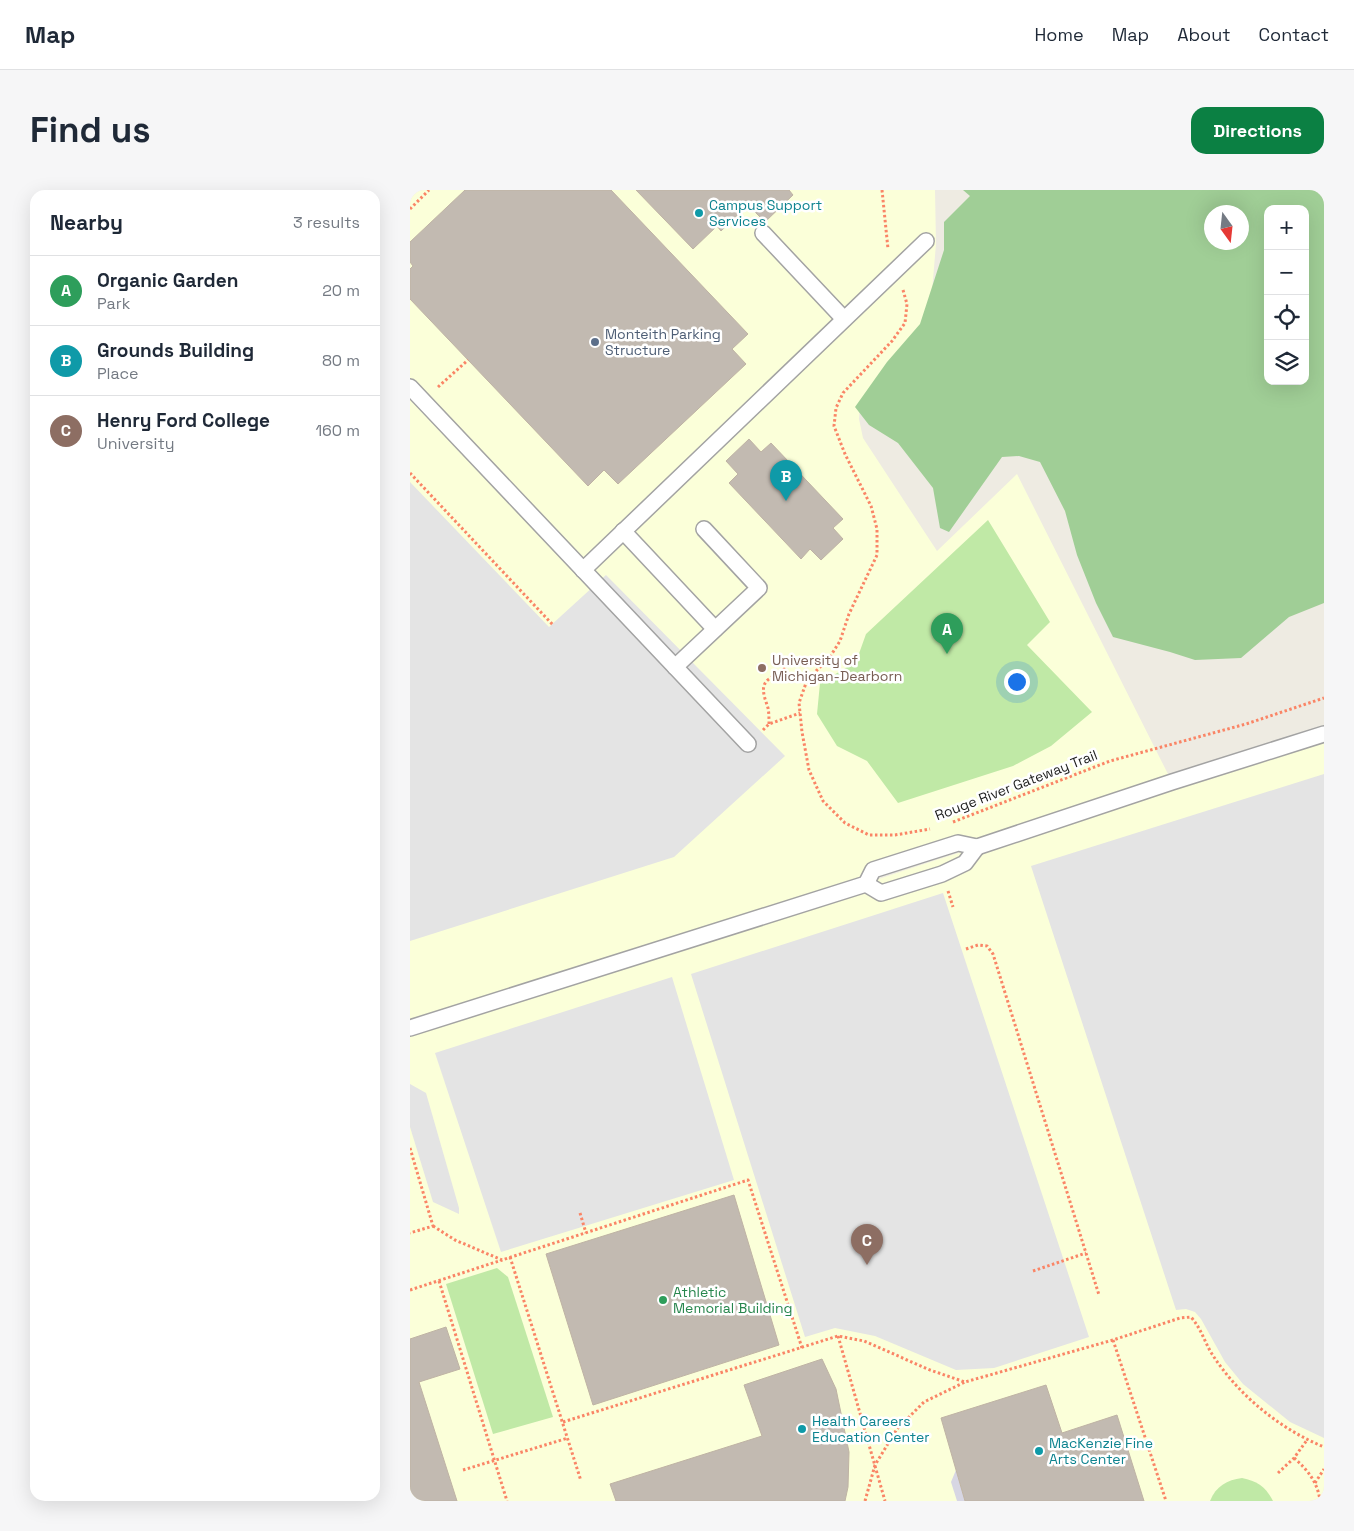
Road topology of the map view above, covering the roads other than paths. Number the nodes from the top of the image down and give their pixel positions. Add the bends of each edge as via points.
1 (763, 233) dead end
2 (926, 241) dead end
3 (844, 319) junction
4 (410, 387) edge
5 (704, 529) dead end
6 (623, 531) junction
7 (583, 570) junction
8 (715, 629) junction
9 (675, 667) junction
10 (1324, 734) edge
11 (748, 744) road end
12 (977, 847) junction
13 (866, 884) junction
14 (410, 1028) edge

1 - 3 lane
2 - 3 lane
3 - 6 lane
4 - 7 lane
5 - 8 lane via 758,588
6 - 7 lane
6 - 8 lane
7 - 9 lane
8 - 9 lane
9 - 11 lane
10 - 12 lane
12 - 13 lane via 958,843 873,870
12 - 13 lane via 965,863 942,874 881,893
13 - 14 lane

